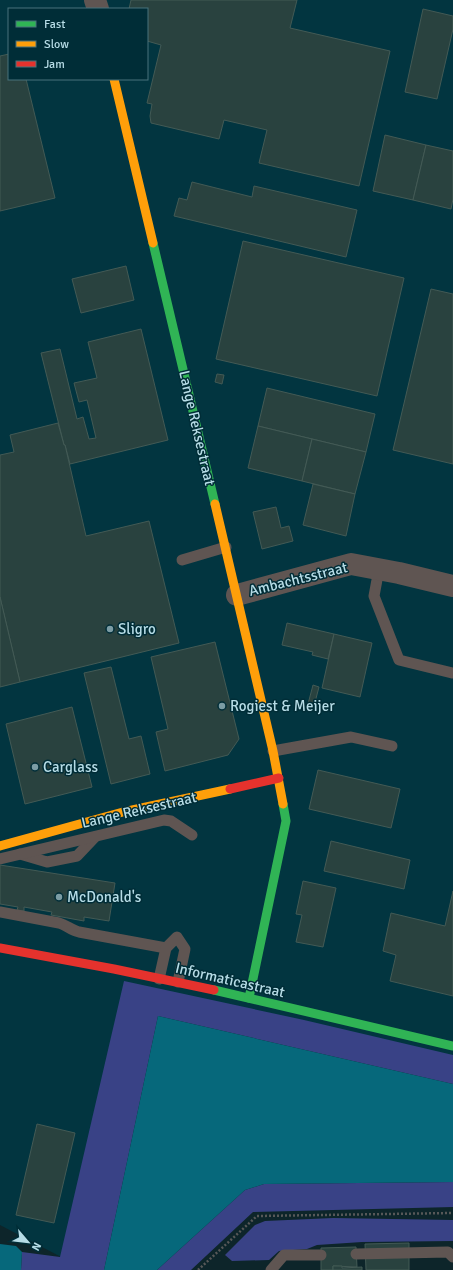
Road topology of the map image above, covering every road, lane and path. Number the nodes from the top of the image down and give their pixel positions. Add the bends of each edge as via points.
1 (114, 80) edge
2 (226, 547) junction
3 (182, 560) dead end
4 (379, 569) junction
5 (453, 586) edge
6 (237, 595) junction
7 (452, 673) dead end
8 (392, 746) dead end
9 (274, 751) junction
10 (278, 778) junction
11 (192, 834) dead end
12 (0, 846) edge
13 (0, 859) edge
14 (0, 912) edge
15 (0, 948) edge
16 (166, 948) junction
17 (159, 978) junction
18 (178, 982) junction
19 (249, 998) junction
20 (453, 1046) edge
21 (453, 1212) edge
22 (321, 1254) dead end
23 (356, 1254) dead end
24 (453, 1257) edge
25 (198, 1270) edge
26 (271, 1270) edge

1 - 2 street, Lange Reksestraat
2 - 3 lane
2 - 6 street, Lange Reksestraat
4 - 5 street, Ambachtsstraat
4 - 6 street, Ambachtsstraat via 351,564
4 - 7 lane via 374,596 399,660
6 - 9 street, Lange Reksestraat
8 - 9 lane via 351,737
9 - 10 street, Lange Reksestraat
10 - 12 street, Lange Reksestraat via 123,812
10 - 19 street, Lange Reksestraat via 286,821
11 - 13 lane via 171,821 164,820
14 - 16 lane via 64,924 79,932
15 - 17 street, Informaticastraat via 65,958
16 - 17 lane
16 - 18 lane via 176,937 185,950
17 - 18 street, Informaticastraat
18 - 19 street, Informaticastraat
19 - 20 street, Informaticastraat
21 - 25 path via 257,1216
22 - 26 lane via 284,1255
23 - 24 lane via 448,1252

